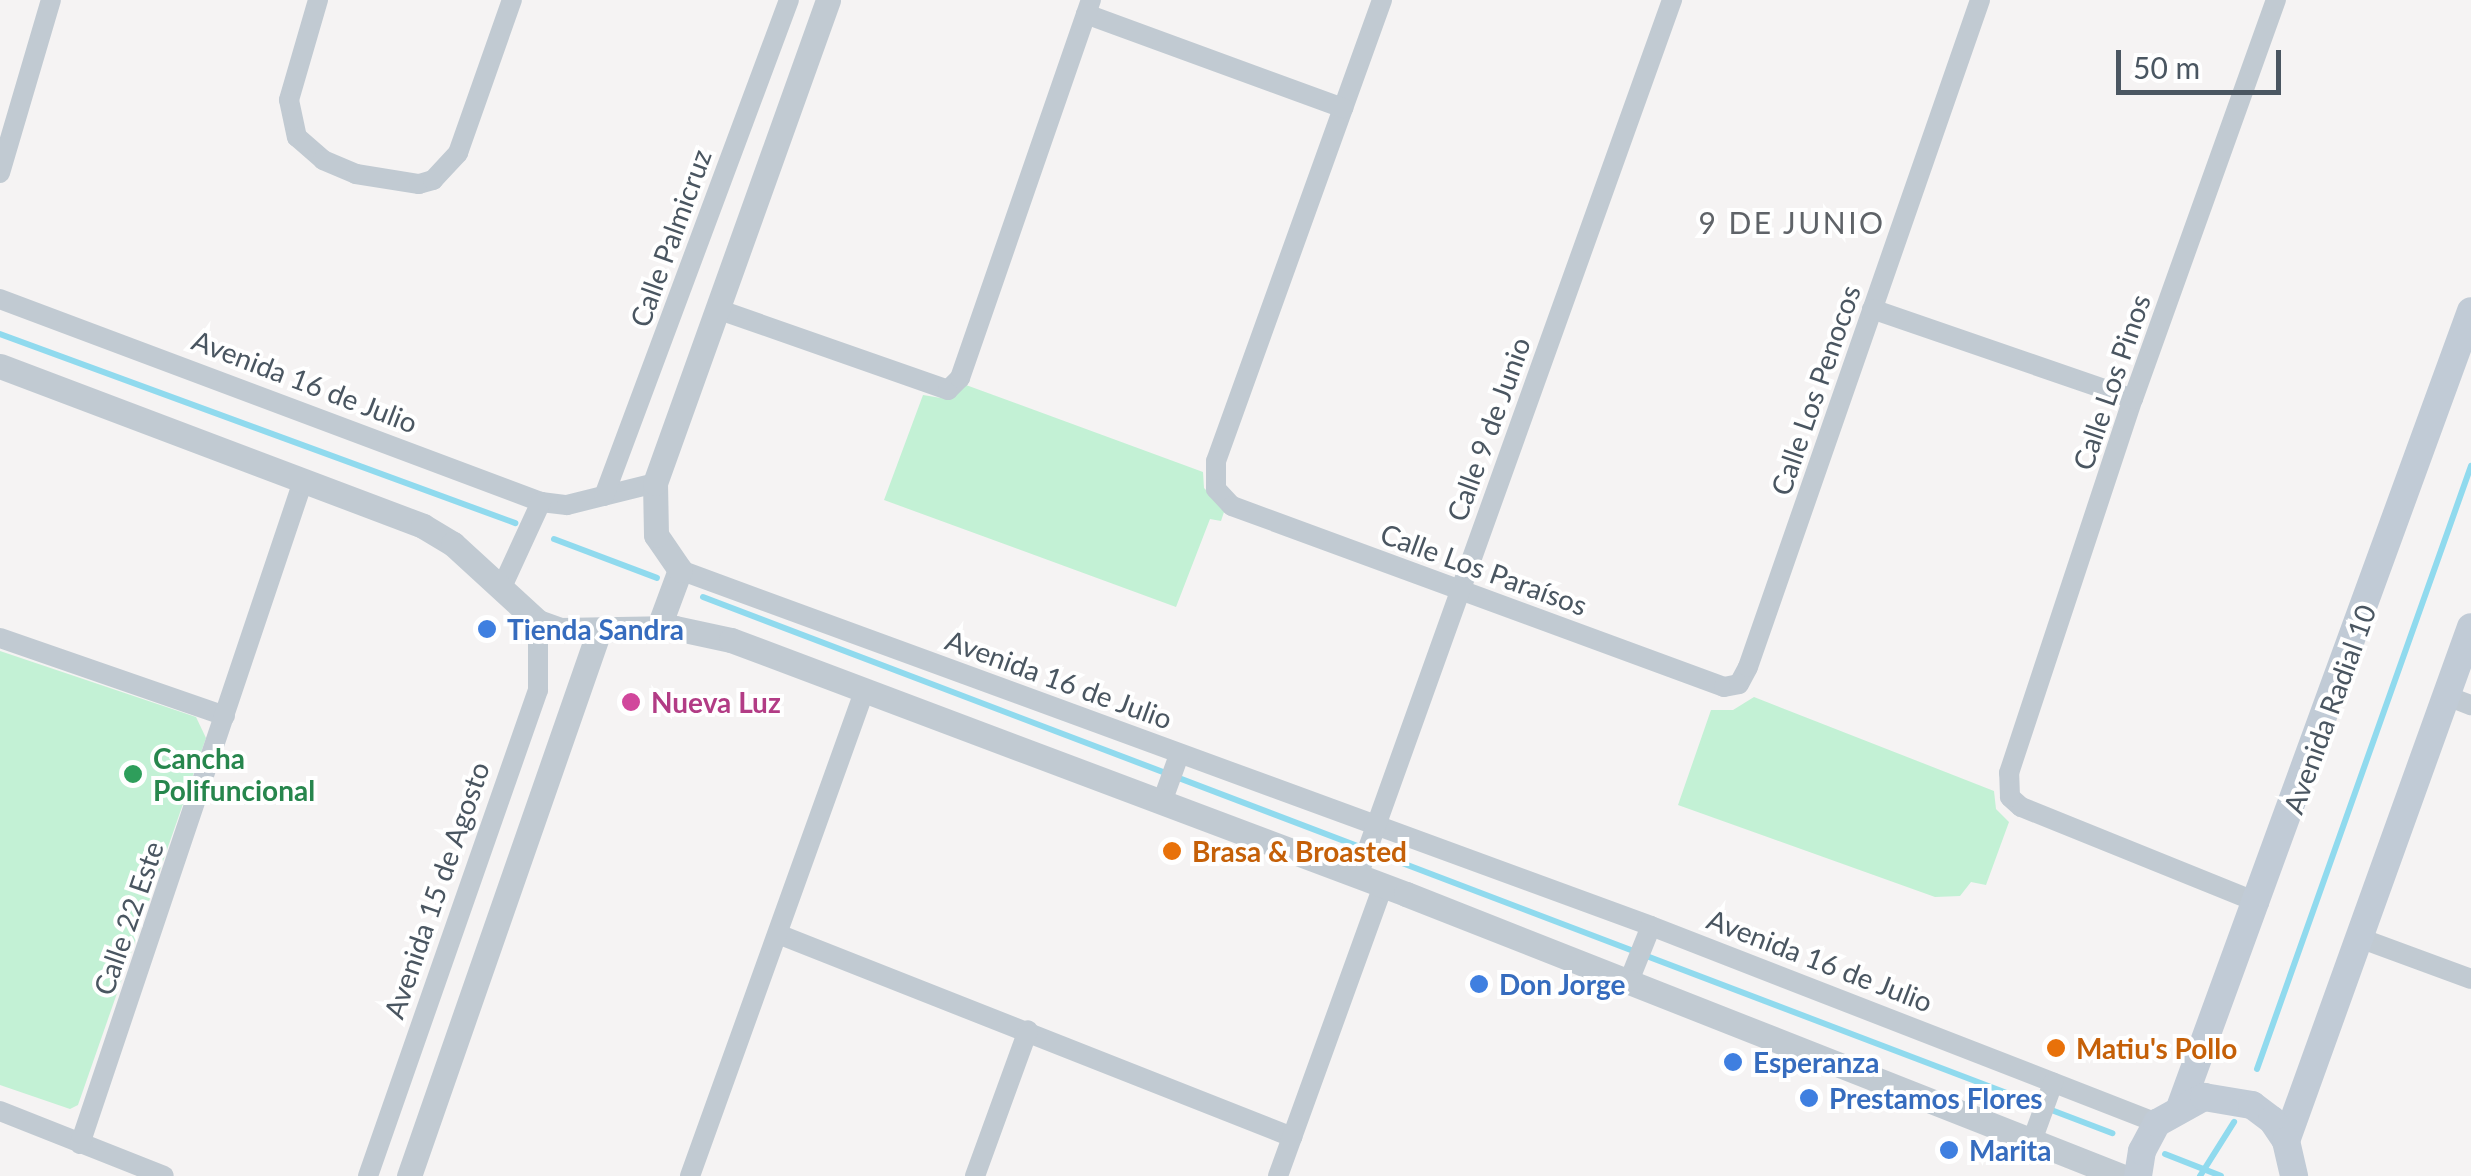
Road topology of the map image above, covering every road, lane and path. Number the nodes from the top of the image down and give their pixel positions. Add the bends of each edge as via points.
1 (51, 0) edge
2 (318, 0) edge
3 (512, 0) edge
4 (790, 0) edge
5 (828, 0) edge
6 (1382, 0) edge
7 (1672, 0) edge
8 (1980, 0) edge
9 (2276, 0) edge
10 (1089, 7) edge
11 (1343, 108) junction
12 (0, 173) edge
13 (0, 298) edge
14 (718, 308) junction
15 (1872, 309) junction
16 (2471, 310) edge
17 (0, 366) edge
18 (2133, 399) junction
19 (302, 481) junction
20 (655, 483) junction
21 (604, 496) junction
22 (538, 510) junction
23 (679, 572) junction
24 (502, 589) junction
25 (1460, 590) junction
26 (538, 622) junction
27 (2471, 627) edge
28 (658, 629) junction
29 (599, 631) junction
30 (0, 638) edge
31 (1739, 684) joint
32 (866, 690) junction
33 (2459, 700) edge
34 (225, 716) junction
35 (1178, 760) junction
36 (1164, 796) junction
37 (1371, 834) junction
38 (1360, 870) junction
39 (1383, 886) junction
40 (2259, 903) junction
41 (778, 934) junction
42 (2357, 937) junction
43 (1640, 954) junction
44 (2471, 979) edge
45 (1028, 1030) junction
46 (2050, 1090) junction
47 (2180, 1105) junction
48 (0, 1110) edge
49 (2157, 1123) junction
50 (2036, 1130) junction
51 (1292, 1137) junction
52 (80, 1144) junction
53 (2096, 1162) junction
54 (2140, 1163) edge
55 (2296, 1163) edge
56 (164, 1176) edge
57 (368, 1176) edge
58 (409, 1176) edge
59 (690, 1176) edge
60 (976, 1176) edge
61 (1278, 1176) edge
62 (2121, 1176) edge

1 - 12 street
2 - 3 street via 288,100 290,121 324,160 402,184 433,180 458,153
4 - 21 street, Calle Palmicruz
5 - 14 street
6 - 11 street
7 - 25 street, Calle 9 de Junio
8 - 15 street, Calle Los Penocos
9 - 18 street, Calle Los Pinos
10 - 11 street
10 - 14 street via 960,378 948,390
11 - 25 street, Calle Los Paraísos via 1216,460 1216,488 1232,506
13 - 22 street, Avenida 16 de Julio
14 - 20 street
15 - 18 street
15 - 31 street, Calle Los Penocos
16 - 40 main road, Avenida Radial 10
17 - 19 street
18 - 40 street, Calle Los Pinos via 2009,786 2021,807
19 - 24 street via 423,526
19 - 34 street, Calle 22 Este
20 - 21 street, Avenida 16 de Julio
20 - 23 street via 656,535
21 - 22 street, Avenida 16 de Julio
22 - 24 street
23 - 28 street
23 - 35 street, Avenida 16 de Julio
24 - 26 street
25 - 31 street, Calle Los Paraísos via 1724,687
25 - 37 street, Calle 9 de Junio
26 - 29 street, Avenida 16 de Julio
26 - 57 street, Avenida 15 de Agosto via 538,690
27 - 33 main road
28 - 29 street, Avenida 16 de Julio
28 - 32 street, Avenida 16 de Julio via 731,640
29 - 58 street
30 - 34 street
32 - 36 street, Avenida 16 de Julio
32 - 41 street
33 - 42 main road
34 - 52 street, Calle 22 Este
35 - 36 street
35 - 37 street, Avenida 16 de Julio
36 - 38 street, Avenida 16 de Julio
37 - 38 street, Calle 9 de Junio
37 - 43 street, Avenida 16 de Julio
38 - 39 street, Avenida 16 de Julio
39 - 43 street, Avenida 16 de Julio
39 - 51 street
40 - 47 main road, Avenida Radial 10
41 - 45 street
41 - 59 street
42 - 44 street
42 - 55 main road
43 - 46 street, Avenida 16 de Julio
43 - 50 street, Avenida 16 de Julio
45 - 51 street
45 - 60 street
46 - 49 street, Avenida 16 de Julio
46 - 50 street
47 - 49 main road
47 - 55 main road via 2229,1097 2272,1120
48 - 52 street
49 - 54 main road
50 - 53 street, Avenida 16 de Julio
51 - 61 street
52 - 56 street
53 - 54 street
53 - 62 street, Avenida 16 de Julio

